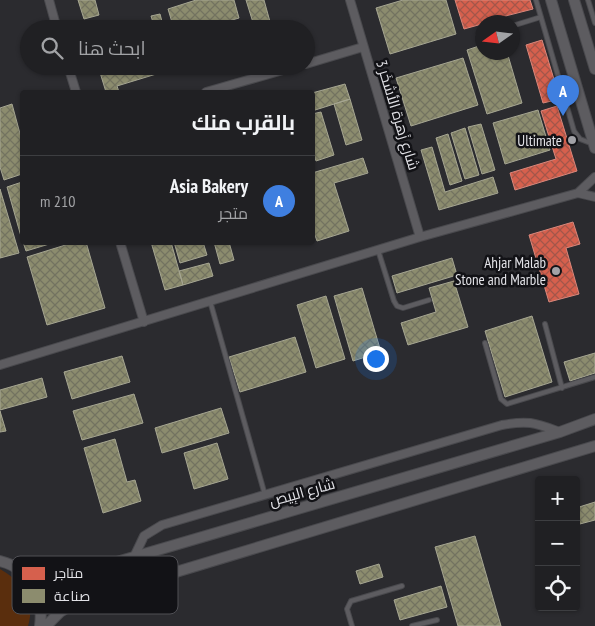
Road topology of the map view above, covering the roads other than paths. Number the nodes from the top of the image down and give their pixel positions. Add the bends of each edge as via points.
1 (49, 0) edge
2 (350, 0) edge
3 (536, 0) edge
4 (551, 0) edge
5 (574, 0) edge
6 (588, 0) edge
7 (595, 4) edge
8 (590, 6) junction
9 (542, 18) junction
10 (55, 20) edge
11 (595, 23) edge
12 (520, 24) edge
13 (363, 47) junction
14 (315, 61) edge
15 (595, 69) edge
16 (71, 75) edge
17 (266, 75) edge
18 (75, 90) edge
19 (213, 90) edge
20 (594, 146) edge
21 (595, 177) edge
22 (578, 193) junction
23 (595, 197) edge
24 (420, 237) junction
25 (121, 245) edge
26 (378, 250) junction
27 (429, 300) dead end
28 (210, 301) junction
29 (144, 322) junction
30 (545, 324) dead end
31 (485, 343) dead end
32 (0, 366) edge
33 (595, 377) edge
34 (562, 388) junction
35 (595, 419) edge
36 (560, 432) junction
37 (595, 446) edge
38 (265, 495) junction
39 (134, 556) edge
40 (137, 556) edge
41 (178, 571) edge
42 (402, 586) dead end
43 (58, 614) edge
44 (437, 620) dead end
45 (46, 626) edge
46 (352, 626) edge
47 (412, 626) edge

1 - 10 street
2 - 13 street, شارع زَهرة الأشخَر 3
3 - 9 lane
4 - 20 street
5 - 15 street
6 - 8 lane
7 - 8 lane
8 - 11 lane
9 - 12 lane
9 - 20 lane via 574,131 580,139
13 - 14 street
13 - 24 street, شارع زَهرة الأشخَر 3
16 - 18 street
17 - 19 street
21 - 22 street
22 - 23 street
22 - 24 street
24 - 26 street
25 - 29 street
26 - 27 lane via 397,306 406,307
26 - 28 street
28 - 29 street
28 - 38 lane
29 - 32 street
30 - 34 lane
31 - 34 lane via 504,403 512,404
33 - 34 lane
35 - 36 street, شارع البِيص
36 - 38 street via 521,421 502,425
36 - 40 street, شارع البِيص
37 - 41 street
38 - 39 street via 157,528 144,536
42 - 46 lane via 351,601 348,609
43 - 45 street
44 - 47 lane

